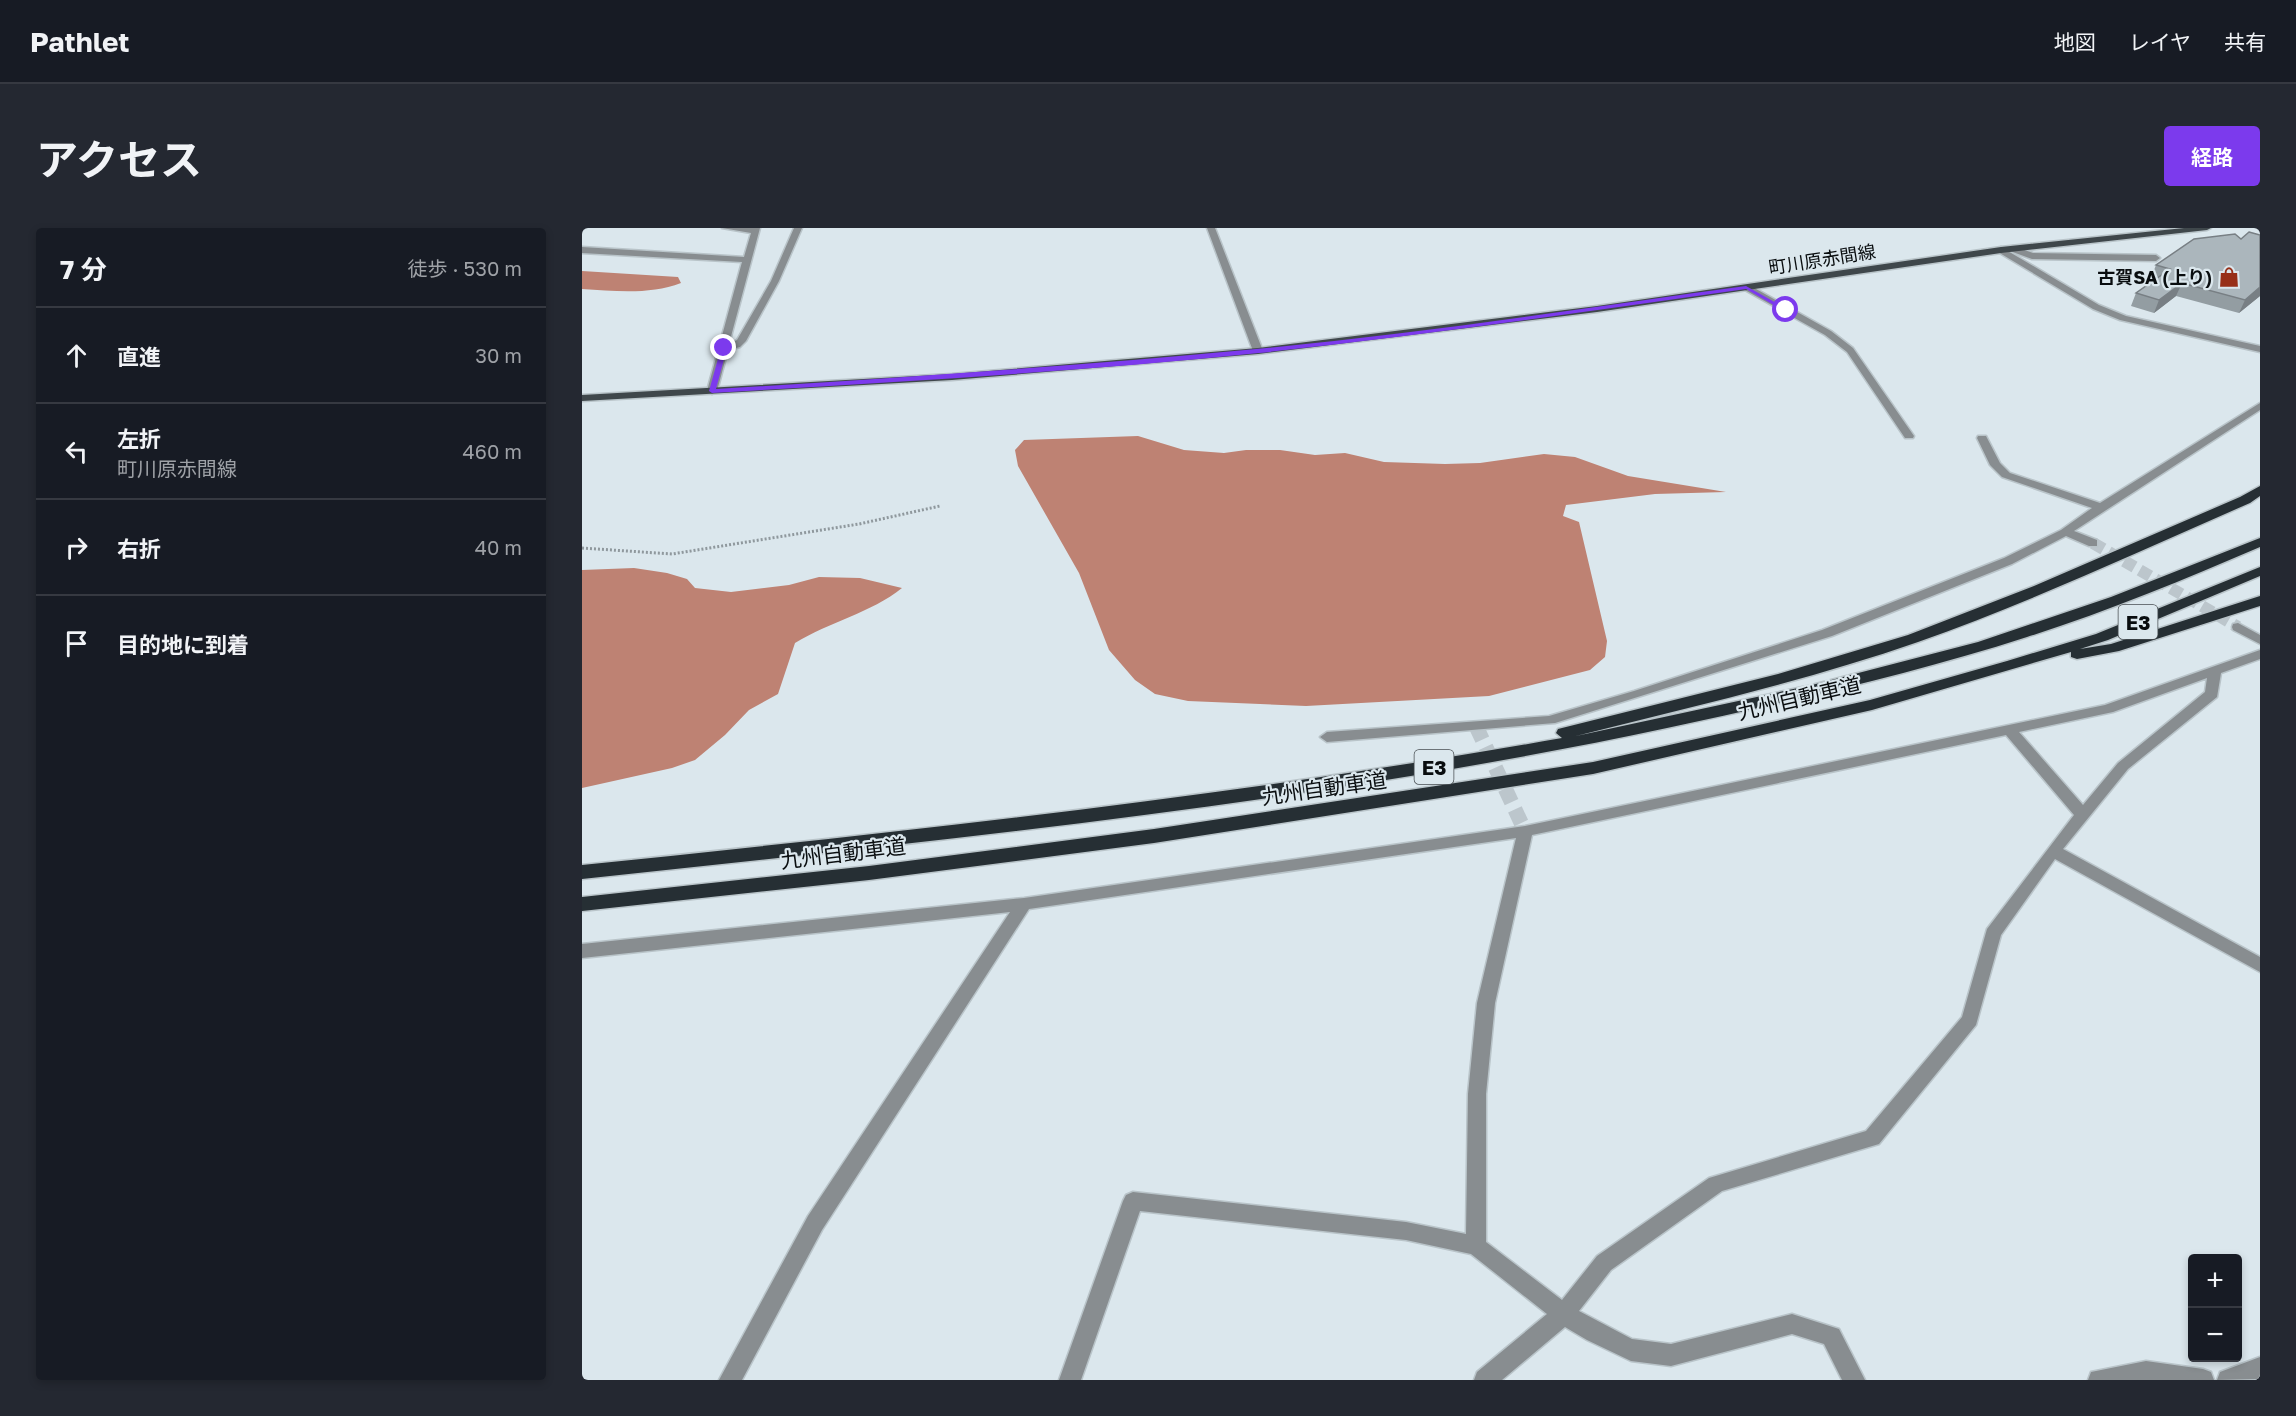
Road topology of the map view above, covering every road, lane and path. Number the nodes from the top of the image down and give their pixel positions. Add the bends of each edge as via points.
1 (726, 228) edge
2 (798, 228) edge
3 (1211, 228) edge
4 (2206, 228) edge
5 (755, 229) edge
6 (2013, 249) junction
7 (582, 250) edge
8 (2001, 250) junction
9 (2156, 258) dead end
10 (746, 260) junction
11 (1746, 287) junction
12 (724, 348) junction
13 (2260, 349) edge
14 (1258, 351) junction
15 (712, 391) junction
16 (582, 398) edge
17 (2260, 406) edge
18 (1909, 436) dead end
19 (1982, 438) dead end
20 (2260, 490) edge
21 (940, 506) dead end
22 (2101, 507) junction
23 (2065, 532) junction
24 (2260, 542) edge
25 (2093, 543) tunnel mouth
26 (582, 548) edge
27 (2260, 571) edge
28 (2260, 601) edge
29 (2238, 627) tunnel mouth
30 (2260, 640) edge
31 (2260, 654) edge
32 (2013, 664) junction
33 (2216, 669) junction
34 (2008, 728) junction
35 (1327, 737) dead end
36 (1419, 770) junction
37 (2083, 815) junction
38 (1525, 831) junction
39 (2053, 851) junction
40 (582, 872) edge
41 (582, 904) edge
42 (1024, 904) junction
43 (582, 951) edge
44 (2260, 965) edge
45 (1476, 1246) junction
46 (1564, 1314) junction
47 (2260, 1368) edge
48 (730, 1380) edge
49 (1070, 1380) edge
50 (1485, 1380) edge
51 (1854, 1380) edge
52 (2099, 1380) edge
53 (2203, 1380) edge
54 (2228, 1380) edge

1 - 5 street
2 - 12 street via 775,281 741,341
3 - 14 street
4 - 6 main road, 町川原赤間線
5 - 10 street
6 - 8 main road, 町川原赤間線
6 - 9 street via 2032,256
7 - 10 street
8 - 11 main road, 町川原赤間線
8 - 13 street via 2096,307 2123,318
10 - 12 street
11 - 14 main road, 町川原赤間線 via 1458,328
11 - 18 street via 1828,333 1850,350
12 - 15 street
14 - 15 main road, 町川原赤間線 via 975,375
15 - 16 main road, 町川原赤間線
17 - 22 street
19 - 22 street via 1995,465 2006,475
20 - 36 highway via 2245,500 1914,638 1703,701
21 - 26 path via 859,524 672,554
22 - 23 street
23 - 25 street
23 - 35 street via 2008,561 1827,633 1550,720
24 - 36 highway, 九州自動車道 / E3 via 2175,579 2066,619 1858,681 1611,736
27 - 32 highway, 九州自動車道 / E3 via 2102,637
28 - 32 highway via 2113,648
29 - 30 street
31 - 33 street
32 - 41 highway, 九州自動車道 / E3 via 1872,705 1593,768 1154,836 869,873
33 - 34 street via 2108,709
33 - 37 street via 2212,694 2123,766
34 - 37 street
34 - 38 street
36 - 40 highway, 九州自動車道 / E3 via 1109,813
37 - 39 street
38 - 42 street
38 - 45 street via 1486,1003 1477,1094
39 - 44 street
39 - 46 street via 1993,933 1970,1020 1872,1138 1716,1184 1604,1263
42 - 43 street
42 - 48 street via 815,1223
45 - 46 street
45 - 49 street via 1406,1231 1133,1201
46 - 50 street
46 - 51 street via 1631,1350 1671,1355 1792,1324 1831,1336
47 - 54 street
52 - 53 street via 2146,1372

